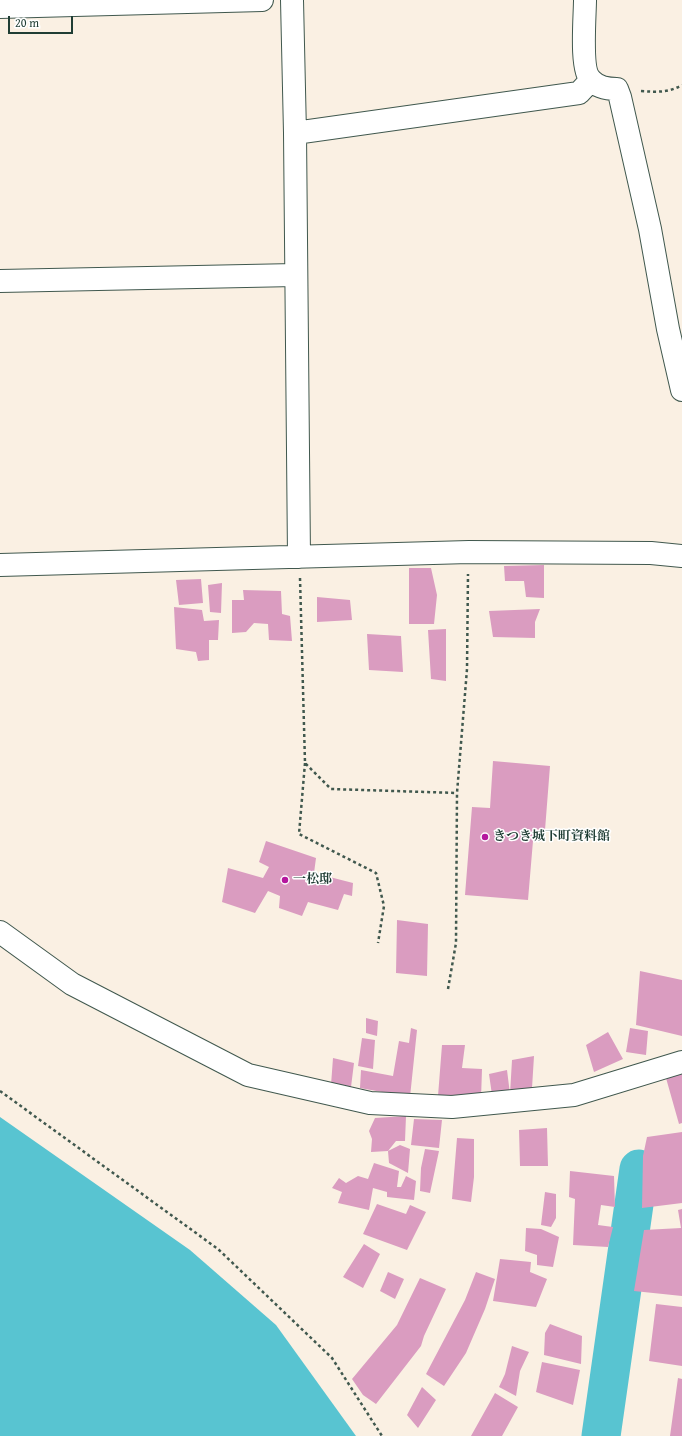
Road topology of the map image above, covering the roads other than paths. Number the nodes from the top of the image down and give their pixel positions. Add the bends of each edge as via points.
1 (262, 0) edge
2 (292, 0) edge
3 (585, 0) edge
4 (0, 7) edge
5 (591, 80) junction
6 (295, 133) junction
7 (296, 275) junction
8 (0, 281) edge
9 (682, 390) edge
10 (682, 556) edge
11 (299, 557) junction
12 (0, 565) edge
13 (0, 932) edge
14 (682, 1062) edge

1 - 4 street
2 - 6 street
3 - 5 street via 584,57 587,75
5 - 6 street via 579,93
5 - 9 street via 606,88 617,89 650,229
6 - 7 street
7 - 8 street
7 - 11 street
10 - 11 street via 651,553 469,552
11 - 12 street
13 - 14 street via 72,984 248,1075 370,1103 452,1107 574,1095

